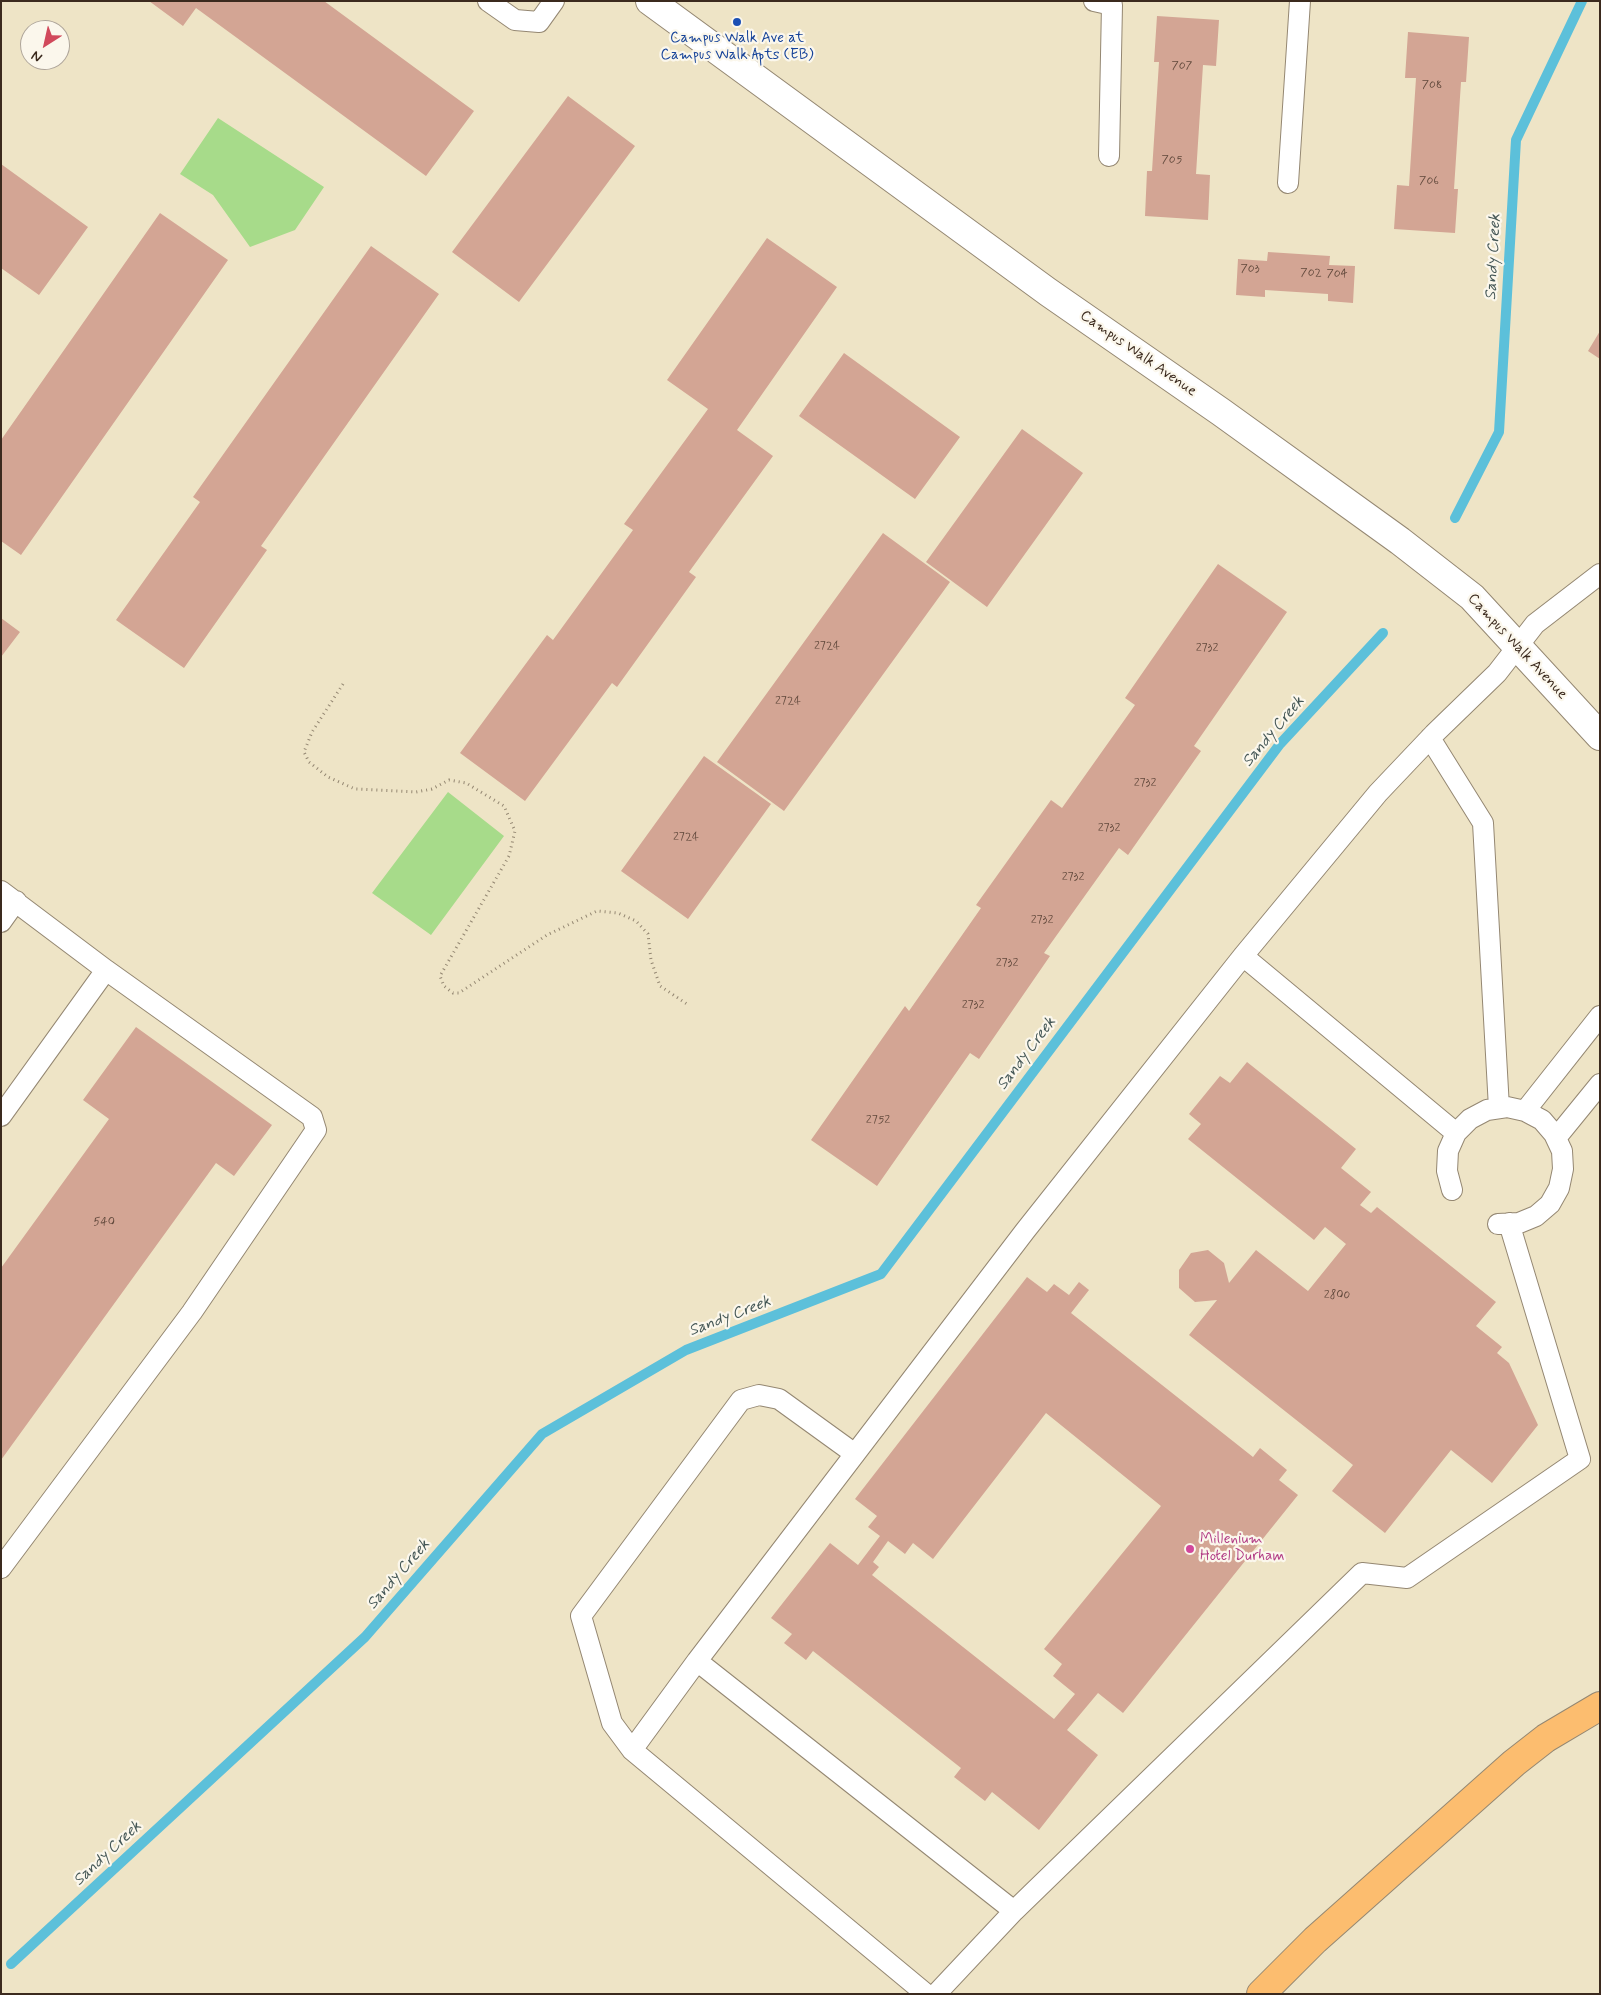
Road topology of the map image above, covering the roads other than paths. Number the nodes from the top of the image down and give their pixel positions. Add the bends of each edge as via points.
1 (488, 1) edge
2 (554, 1) edge
3 (650, 1) edge
4 (1094, 1) edge
5 (1300, 1) edge
6 (1109, 156) dead end
7 (1288, 183) dead end
8 (1600, 574) edge
9 (1518, 645) junction
10 (1600, 736) edge
11 (1430, 738) junction
12 (8, 896) edge
13 (1, 922) edge
14 (1244, 956) junction
15 (106, 970) junction
16 (1600, 1016) edge
17 (1600, 1084) edge
18 (1499, 1108) junction
19 (1525, 1111) junction
20 (1, 1116) edge
21 (1456, 1133) junction
22 (1556, 1138) junction
23 (1452, 1190) dead end
24 (855, 1454) junction
25 (1, 1568) edge
26 (697, 1661) junction
27 (1600, 1706) edge
28 (632, 1750) junction
29 (1014, 1911) junction
30 (926, 1994) edge
31 (936, 1994) edge
32 (1261, 1994) edge

1 - 2 lane via 515,20 539,22
3 - 9 street, Campus Walk Avenue via 1048,292 1400,541 1472,597
4 - 6 lane via 1112,5
5 - 7 lane
8 - 9 lane via 1535,624
9 - 10 street, Campus Walk Avenue
9 - 11 lane via 1498,673
11 - 14 lane via 1378,793
11 - 18 lane via 1483,823
12 - 13 lane
12 - 15 lane
14 - 21 lane
14 - 24 lane via 1026,1231
15 - 20 lane
15 - 25 lane via 312,1117 316,1130 192,1312
16 - 19 lane
17 - 22 lane
18 - 19 lane
18 - 21 lane via 1470,1119
19 - 22 lane via 1542,1120
21 - 23 lane via 1448,1151 1447,1171
22 - 29 lane via 1562,1151 1563,1170 1559,1188 1550,1204 1536,1216 1518,1223 1504,1223 1580,1459 1407,1578 1362,1573
24 - 26 lane
24 - 28 lane via 779,1399 759,1395 741,1400 723,1422 581,1616 612,1723
26 - 28 lane
26 - 29 lane
27 - 32 highway via 1546,1738 1514,1762 1315,1940
28 - 30 lane
29 - 31 lane

